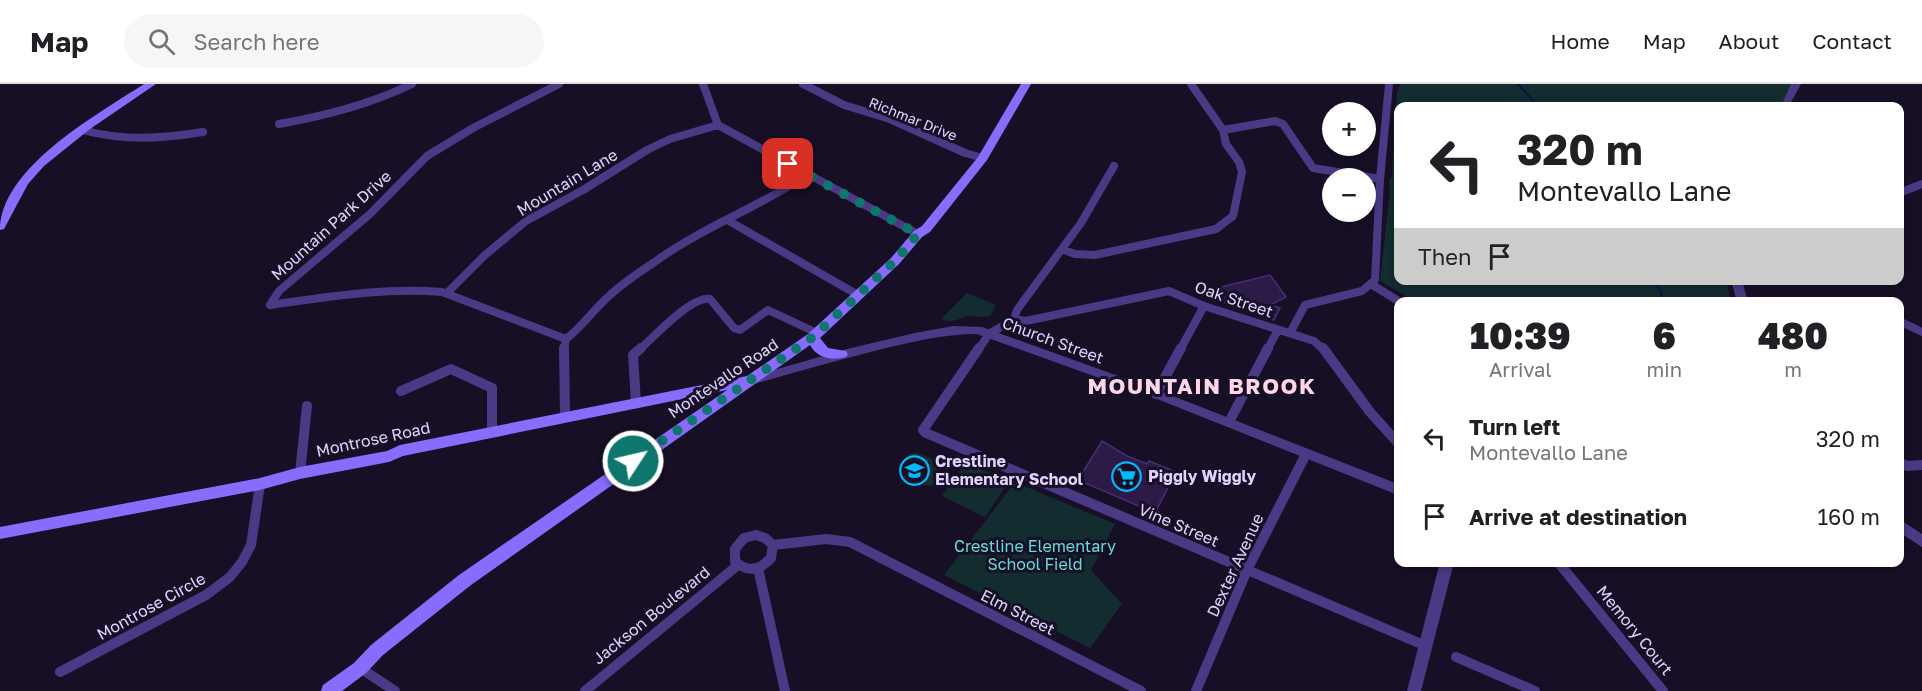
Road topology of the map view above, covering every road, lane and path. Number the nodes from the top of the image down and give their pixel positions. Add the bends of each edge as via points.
1 (151, 84) edge
2 (412, 84) edge
3 (559, 84) edge
4 (703, 84) edge
5 (803, 84) edge
6 (1026, 84) edge
7 (1191, 84) edge
8 (1389, 84) edge
9 (1796, 84) edge
10 (1787, 102) edge
11 (279, 124) dead end
12 (718, 125) junction
13 (82, 130) junction
14 (1223, 130) junction
15 (202, 132) dead end
16 (983, 158) junction
17 (1114, 166) dead end
18 (807, 175) junction
19 (1380, 179) junction
20 (1922, 184) edge
21 (1904, 191) edge
22 (729, 221) junction
23 (0, 226) edge
24 (918, 234) junction
25 (1065, 250) junction
26 (1371, 284) junction
27 (448, 292) junction
28 (858, 296) junction
29 (1394, 298) edge
30 (1204, 306) junction
31 (1014, 319) junction
32 (1904, 323) edge
33 (1278, 330) junction
34 (1922, 332) edge
35 (1290, 333) junction
36 (989, 334) junction
37 (815, 335) junction
38 (566, 339) junction
39 (841, 354) junction
40 (754, 380) junction
41 (401, 391) dead end
42 (685, 394) junction
43 (1156, 394) junction
44 (636, 403) junction
45 (307, 406) dead end
46 (565, 416) junction
47 (698, 416) junction
48 (1229, 422) junction
49 (492, 432) junction
50 (1394, 439) edge
51 (1306, 454) junction
52 (1904, 465) edge
53 (1922, 465) edge
54 (300, 473) junction
55 (260, 484) junction
56 (1394, 488) edge
57 (1904, 528) edge
58 (0, 533) edge
59 (1922, 540) edge
60 (773, 546) junction
61 (738, 565) junction
62 (1446, 567) edge
63 (1562, 567) edge
64 (758, 568) junction
65 (1247, 570) junction
66 (1426, 646) junction
67 (1456, 657) dead end
68 (360, 668) junction
69 (60, 672) dead end
70 (329, 691) edge
71 (394, 691) edge
72 (585, 691) edge
73 (785, 691) edge
74 (1141, 691) edge
75 (1196, 691) edge
76 (1414, 691) edge
77 (1535, 691) edge
78 (1663, 691) edge

1 - 13 main road
2 - 11 street via 333,114
3 - 27 street, Mountain Park Drive via 451,139 427,156 370,214 279,291 270,305 406,289
4 - 12 street
5 - 16 street, Richmar Drive via 844,105 890,119
6 - 16 main road, Montevallo Road
7 - 14 street
8 - 19 street
9 - 10 street
12 - 18 street
12 - 27 street, Mountain Lane via 647,150 526,221
13 - 15 street via 138,141
13 - 23 main road via 28,178
14 - 19 street via 1275,121 1283,124 1313,168
14 - 25 street via 1226,144 1242,172 1238,203 1228,222 1216,229 1095,255
16 - 24 main road, Montevallo Road
17 - 25 street
18 - 22 street
18 - 24 street
19 - 26 street via 1375,280
20 - 21 street
22 - 28 street
22 - 38 street via 657,260 608,296
24 - 28 main road, Montevallo Road
25 - 31 street
26 - 29 street
26 - 35 street via 1362,291 1305,306
27 - 38 street, Mountain Park Drive
28 - 37 main road, Montevallo Road
30 - 31 street, Oak Street via 1169,291 1026,321
30 - 33 street, Oak Street
30 - 43 street
31 - 36 street
32 - 34 street
33 - 35 street, Oak Street
33 - 48 street
35 - 50 street, Oak Street via 1323,348
36 - 39 street, Church Street via 964,329
36 - 43 street, Church Street
36 - 65 street, Vine Street via 923,429 926,433
37 - 39 main road via 815,345 825,354
37 - 40 main road, Montevallo Road
37 - 44 street via 768,310 740,330 734,328 710,299 704,298 690,305 633,355
38 - 46 street
39 - 40 street, Church Street
40 - 42 main road, Montrose Road
40 - 47 main road, Montevallo Road
41 - 49 street via 451,369 492,388
42 - 44 main road, Montrose Road
42 - 47 main road via 698,404
43 - 48 street, Church Street
44 - 46 main road, Montrose Road
45 - 54 street
46 - 49 main road, Montrose Road
47 - 68 main road, Montevallo Road via 465,580
48 - 51 street, Church Street
49 - 54 main road, Montrose Road
51 - 56 street, Church Street
51 - 65 street, Dexter Avenue
52 - 53 street
54 - 55 main road, Montrose Road
55 - 58 main road, Montrose Road
55 - 69 street, Montrose Circle via 251,545 230,577 206,595
57 - 59 street
60 - 61 street via 767,538 748,536 737,544 733,555
60 - 64 street via 771,558
60 - 74 street, Elm Street via 826,539 850,542
61 - 64 street
61 - 72 street, Jackson Boulevard
62 - 66 street
63 - 78 street, Memory Court
64 - 73 street
65 - 66 street, Vine Street
65 - 75 street, Dexter Avenue
66 - 76 street
67 - 77 street
68 - 70 main road, Montevallo Road
68 - 71 street

